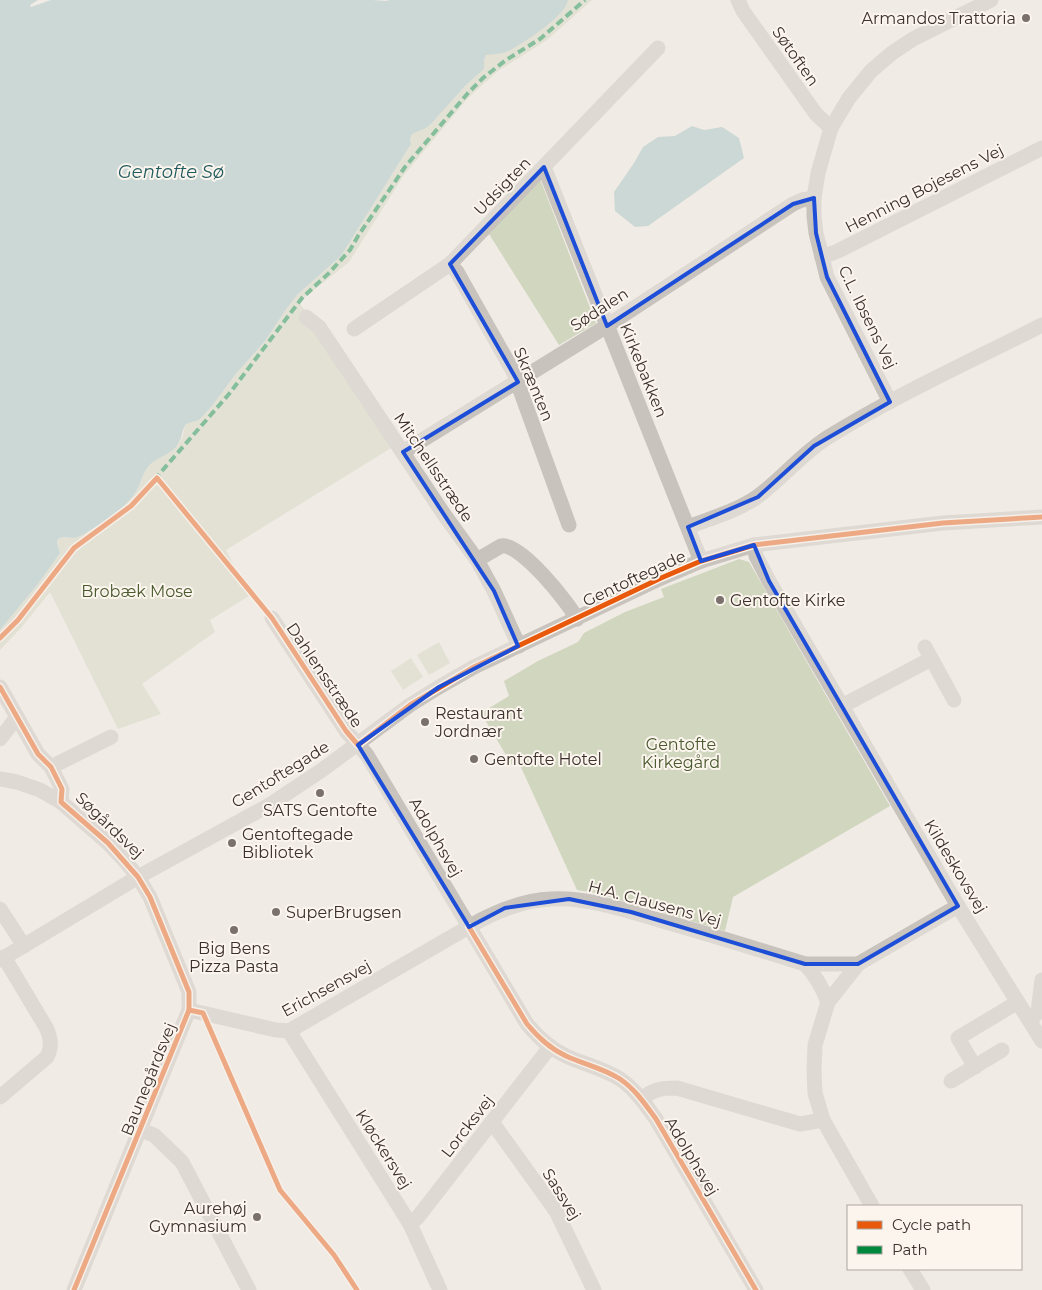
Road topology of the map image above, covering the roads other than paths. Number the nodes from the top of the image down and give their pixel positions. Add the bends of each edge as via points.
1 (738, 0) edge
2 (991, 0) edge
3 (658, 48) dead end
4 (831, 128) junction
5 (1042, 148) edge
6 (544, 167) junction
7 (814, 198) junction
8 (822, 257) junction
9 (450, 264) junction
10 (306, 317) dead end
11 (1042, 325) edge
12 (607, 326) junction
13 (354, 329) dead end
14 (518, 382) junction
15 (890, 402) junction
16 (403, 452) junction
17 (1042, 516) edge
18 (569, 525) dead end
19 (688, 527) junction
20 (754, 545) junction
21 (477, 560) junction
22 (701, 560) junction
23 (272, 618) dead end
24 (578, 619) junction
25 (519, 646) junction
26 (0, 686) edge
27 (954, 700) dead end
28 (842, 706) junction
29 (17, 717) junction
30 (111, 737) dead end
31 (0, 739) edge
32 (358, 745) junction
33 (51, 767) junction
34 (0, 779) edge
35 (61, 802) junction
36 (138, 877) junction
37 (958, 906) junction
38 (0, 909) edge
39 (469, 927) junction
40 (24, 946) junction
41 (2, 958) edge
42 (805, 964) junction
43 (858, 964) junction
44 (1042, 980) edge
45 (828, 1002) junction
46 (1018, 1002) junction
47 (190, 1010) junction
48 (1030, 1021) junction
49 (289, 1031) junction
50 (1042, 1042) edge
51 (550, 1047) junction
52 (1002, 1050) dead end
53 (975, 1066) junction
54 (951, 1081) dead end
55 (0, 1097) edge
56 (642, 1099) junction
57 (823, 1120) junction
58 (492, 1122) junction
59 (140, 1130) junction
60 (871, 1205) edge
61 (410, 1224) junction
62 (911, 1270) edge
63 (74, 1290) edge
64 (249, 1290) edge
65 (440, 1290) edge
66 (594, 1290) edge
67 (756, 1290) edge
68 (923, 1290) edge

1 - 4 street, Søtoften via 816,114
2 - 4 street, C.L. Ibsens Vej via 892,53 871,71
3 - 6 street, Udsigten
4 - 7 street, C.L. Ibsens Vej
5 - 8 street, Henning Bojesens Vej via 838,252
6 - 9 street, Udsigten
6 - 12 street, Kirkebakken
7 - 8 street, C.L. Ibsens Vej via 816,233
7 - 12 street, Sødalen via 793,204
8 - 15 street, C.L. Ibsens Vej via 827,277
9 - 13 street, Udsigten
9 - 14 street, Skrænten
10 - 16 street, Mitchellsstræde via 319,327
11 - 15 street
12 - 14 street, Sødalen
12 - 19 street, Kirkebakken
14 - 16 street, Sødalen
14 - 18 street, Skrænten
15 - 19 street via 814,446 758,497
16 - 21 street, Mitchellsstræde
17 - 20 street, Gentoftegade via 943,523
19 - 22 street, Kirkebakken
20 - 22 street, Gentoftegade
20 - 28 street, Kildeskovsvej via 769,581
21 - 24 street via 501,546 511,547 552,583
21 - 25 street, Mitchellsstræde
22 - 24 street, Gentoftegade
23 - 32 street, Dahlensstræde
24 - 25 street, Gentoftegade
25 - 32 street, Gentoftegade via 439,687
26 - 29 street
27 - 28 street via 928,653
28 - 37 street, Kildeskovsvej
29 - 31 street
29 - 33 street via 38,754
30 - 33 street
32 - 36 street, Gentoftegade via 270,804
32 - 39 street, Adolphsvej via 367,754
33 - 35 street via 62,789
34 - 35 street, Søgårdsvej via 40,790
35 - 36 street, Søgårdsvej via 108,843
36 - 40 street, Gentoftegade
36 - 47 street, Baunegårdsvej via 150,897 189,992
37 - 43 street
37 - 46 street, Kildeskovsvej
38 - 40 street
39 - 42 street, H.A. Clausens Vej via 505,908 569,898 631,912
39 - 49 street, Erichsensvej
39 - 51 street, Adolphsvej via 527,1024
40 - 41 street, Gentoftegade
41 - 55 street via 47,1029 51,1049 47,1057
42 - 43 street, H.A. Clausens Vej
42 - 45 street via 823,988
43 - 45 street
44 - 48 street via 1038,1012
45 - 57 street via 815,1045 815,1093
46 - 48 street, Kildeskovsvej
46 - 53 street via 958,1038
47 - 49 street, Erichsensvej
47 - 59 street, Baunegårdsvej
48 - 50 street, Kildeskovsvej
49 - 61 street, Kløckersvej
51 - 56 street, Adolphsvej via 620,1078
51 - 58 street, Lorcksvej
52 - 53 street
53 - 54 street
56 - 57 street via 660,1088 677,1088 792,1122
56 - 67 street, Adolphsvej
57 - 60 street
58 - 61 street, Lorcksvej
58 - 66 street, Sassvej via 556,1211
59 - 63 street, Baunegårdsvej
59 - 64 street via 154,1135 182,1162
61 - 65 street, Kløckersvej
62 - 68 street

